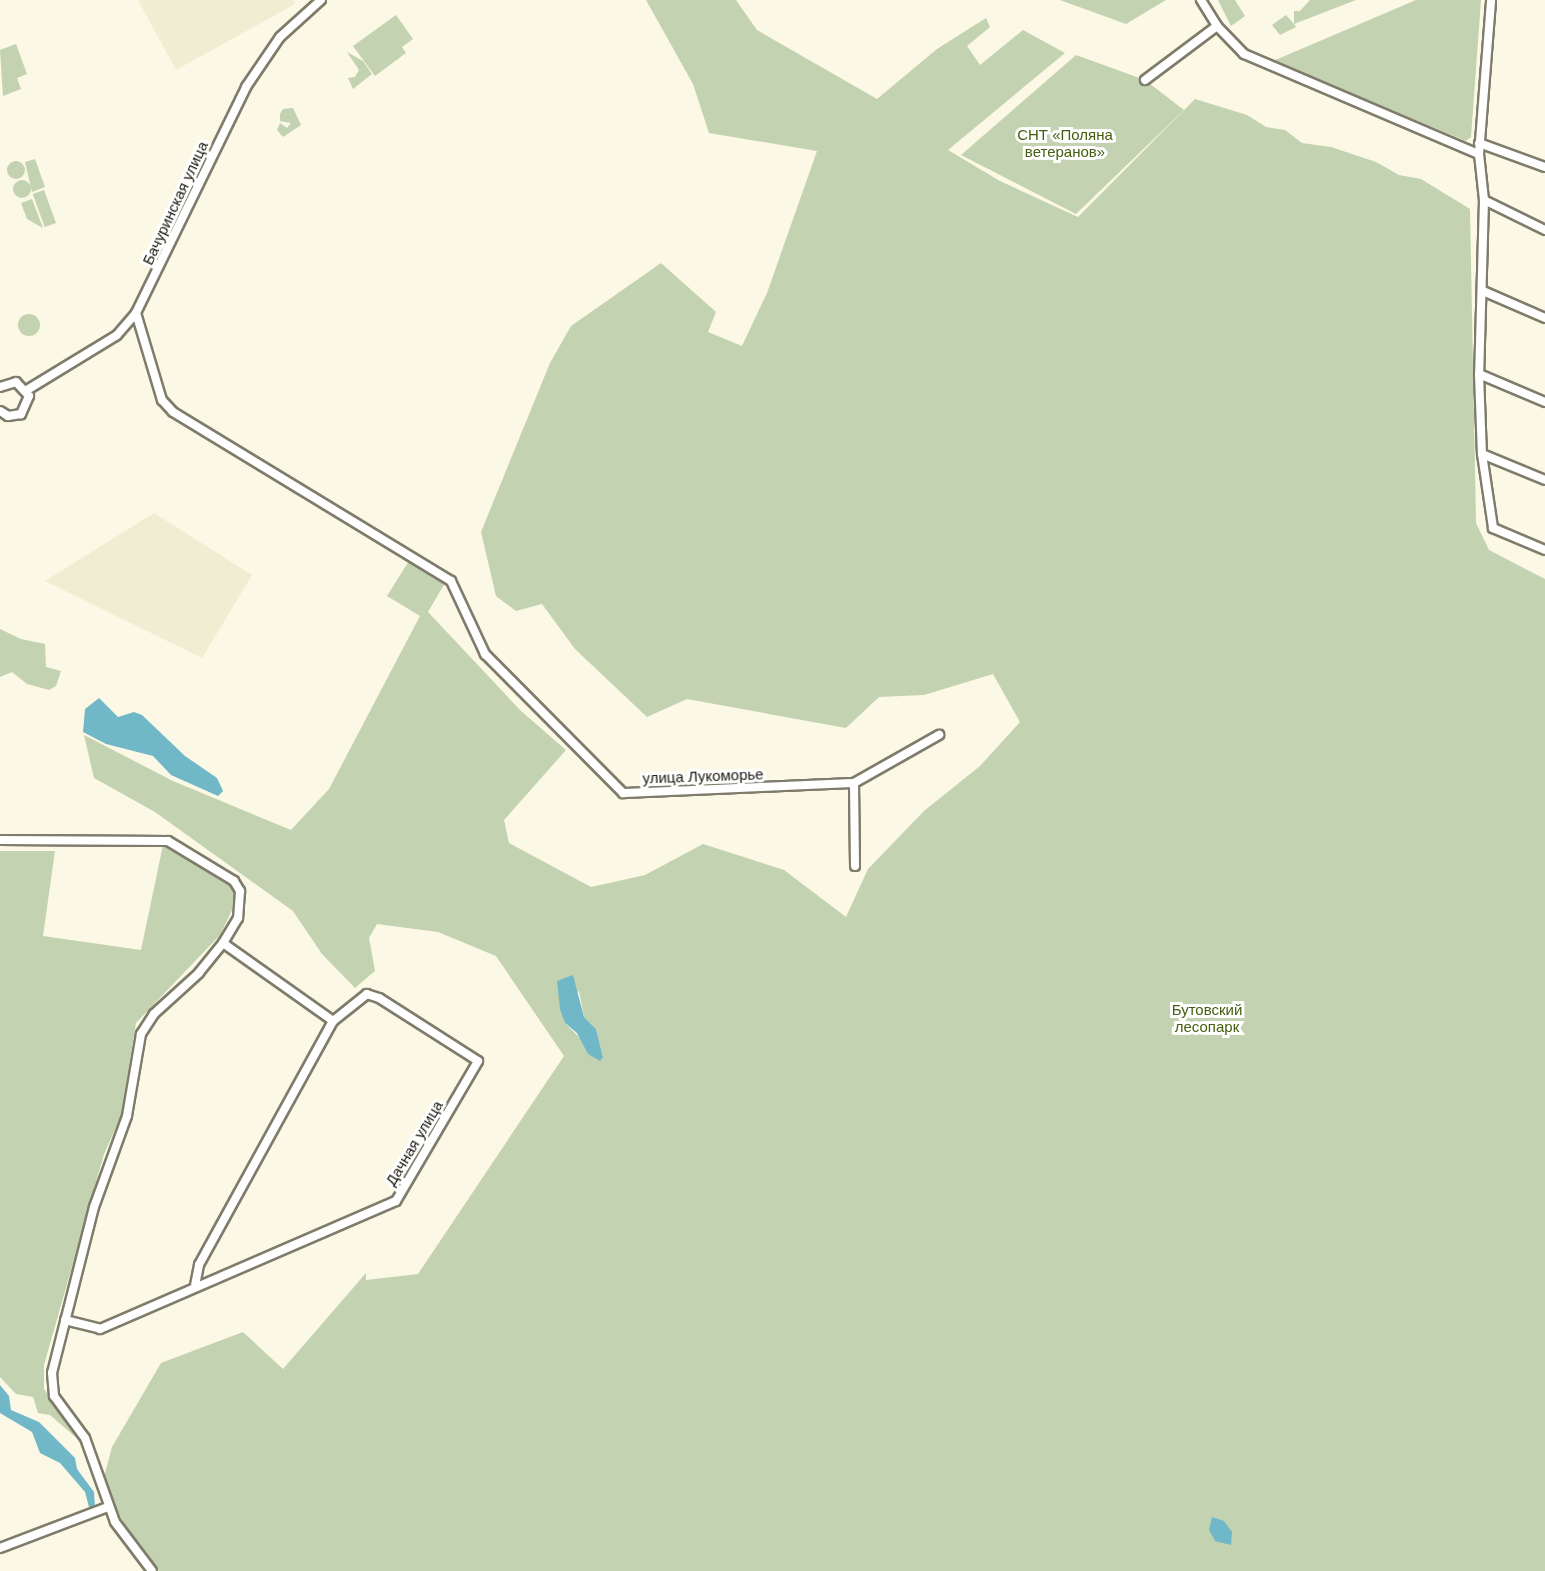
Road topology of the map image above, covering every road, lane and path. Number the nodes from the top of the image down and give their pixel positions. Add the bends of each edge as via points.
1 (321, 0) edge
2 (1201, 0) edge
3 (1491, 0) edge
4 (1217, 26) junction
5 (1145, 80) dead end
6 (1479, 143) junction
7 (1479, 154) junction
8 (1545, 167) edge
9 (1484, 200) junction
10 (1545, 230) edge
11 (1483, 291) junction
12 (136, 313) junction
13 (1545, 318) edge
14 (1479, 375) junction
15 (1, 383) edge
16 (27, 390) junction
17 (1545, 402) edge
18 (1, 413) edge
19 (1482, 454) junction
20 (1545, 480) edge
21 (1545, 550) edge
22 (939, 735) dead end
23 (854, 783) junction
24 (0, 840) edge
25 (855, 866) dead end
26 (224, 944) junction
27 (333, 1021) junction
28 (195, 1285) junction
29 (65, 1320) junction
30 (108, 1507) junction
31 (0, 1548) edge
32 (152, 1571) edge

1 - 12 street, Бачуринская улица via 280,37 246,87
2 - 4 street
3 - 6 street
4 - 5 street
4 - 7 street via 1244,54
6 - 7 street
6 - 8 street
7 - 9 street
9 - 10 street
9 - 11 street
11 - 13 street
11 - 14 street
12 - 16 street, Бачуринская улица via 117,335
12 - 23 street, улица Лукоморье via 156,385 173,412 451,581 485,654 623,793
14 - 17 street
14 - 19 street
15 - 16 street via 16,382
16 - 18 street via 29,403 21,414
19 - 20 street
19 - 21 street via 1493,528
22 - 23 street, улица Лукоморье
23 - 25 street
24 - 26 street via 168,842 234,881 240,891 238,918
26 - 27 street
26 - 29 street via 154,1014 141,1034 127,1116 94,1207
27 - 28 street, Дачная улица via 199,1264
27 - 28 street, Дачная улица via 367,994 478,1061 396,1201
28 - 29 street, Дачная улица via 100,1329
29 - 30 street via 51,1385 54,1396 85,1438
30 - 31 street
30 - 32 street

